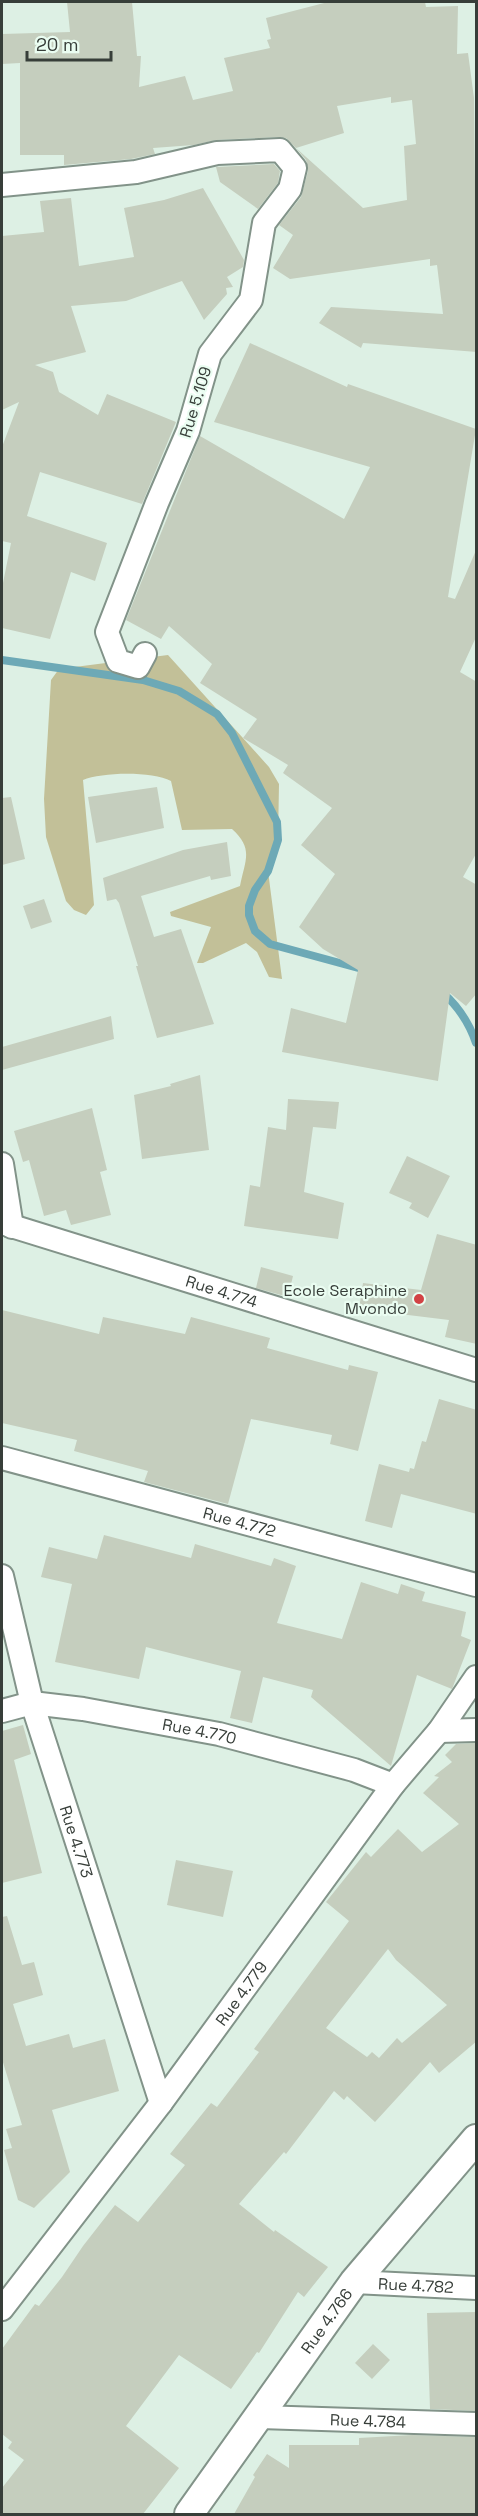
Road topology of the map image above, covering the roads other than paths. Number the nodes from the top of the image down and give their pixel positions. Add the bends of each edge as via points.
1 (2, 185) edge
2 (146, 654) dead end
3 (2, 1164) edge
4 (7, 1225) edge
5 (477, 1370) edge
6 (2, 1458) edge
7 (2, 1576) edge
8 (477, 1585) edge
9 (477, 1677) edge
10 (32, 1703) junction
11 (2, 1711) edge
12 (477, 1730) edge
13 (439, 1731) junction
14 (393, 1785) junction
15 (161, 2103) junction
16 (477, 2139) edge
17 (354, 2282) junction
18 (477, 2288) edge
19 (2, 2309) edge
20 (260, 2417) junction
21 (477, 2424) edge
22 (189, 2514) edge

1 - 2 street, Rue 5.109 via 136,172 217,153 251,150 280,150 295,168 290,189 264,223 251,300 210,354 188,431 107,632 118,661 138,668
3 - 4 street
4 - 5 street, Rue 4.774
6 - 8 street, Rue 4.772
7 - 10 street, Rue 4.773
9 - 13 street, Rue 4.779
10 - 11 street, Rue 4.770
10 - 14 street, Rue 4.770 via 219,1734 354,1770
10 - 15 street, Rue 4.773
12 - 13 street
13 - 14 street, Rue 4.779
14 - 15 street, Rue 4.779
15 - 19 street, Rue 4.779
16 - 17 street, Rue 4.766
17 - 18 street, Rue 4.782
17 - 20 street, Rue 4.766
20 - 21 street, Rue 4.784
20 - 22 street, Rue 4.766

